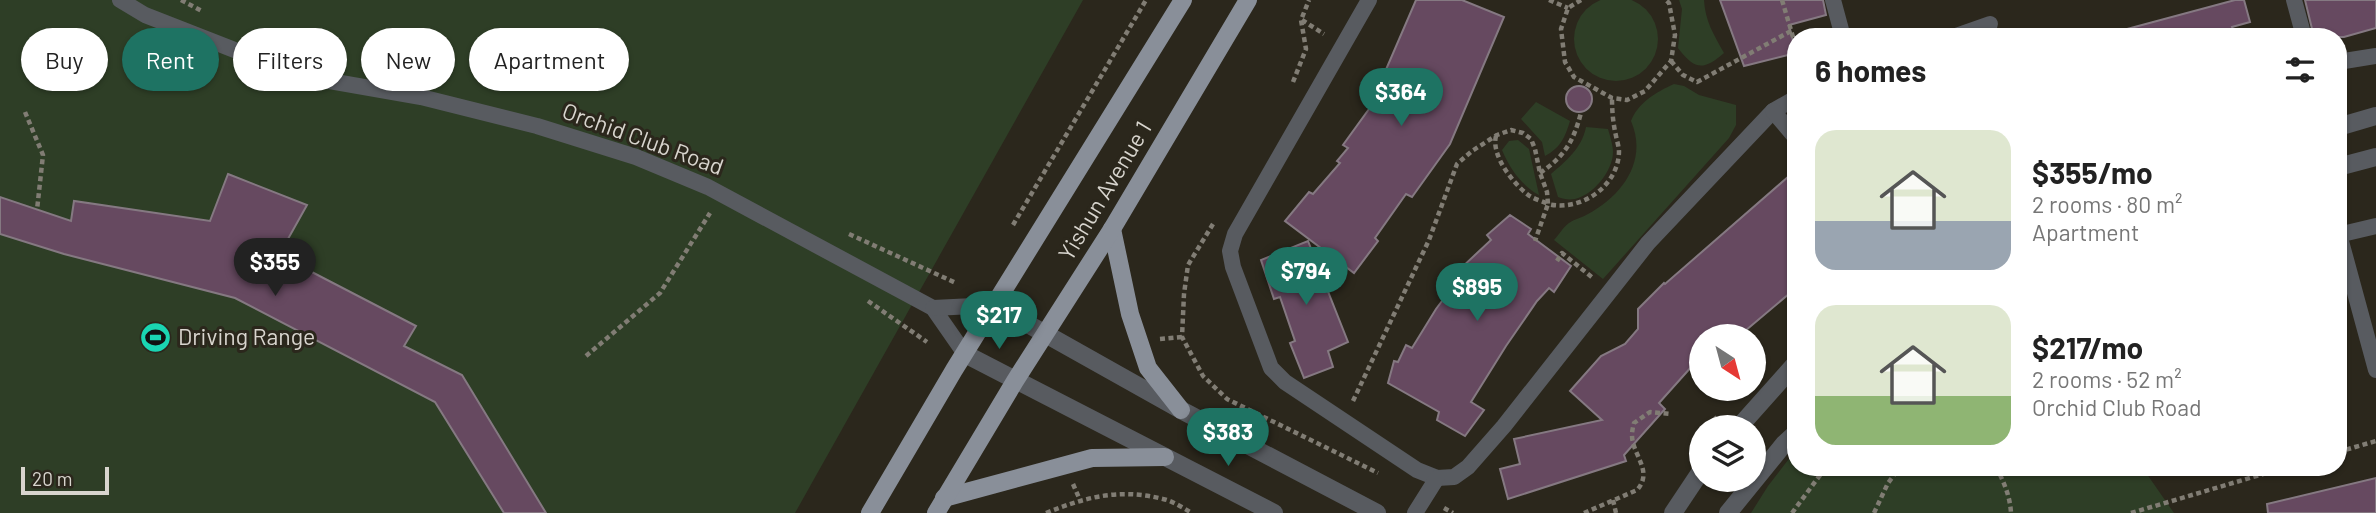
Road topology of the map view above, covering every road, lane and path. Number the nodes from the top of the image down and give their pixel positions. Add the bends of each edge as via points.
1 (120, 0) edge
2 (1146, 0) edge
3 (1183, 0) edge
4 (1248, 0) edge
5 (1369, 0) edge
6 (1549, 0) edge
7 (1581, 0) edge
8 (1666, 0) edge
9 (1782, 0) edge
10 (1833, 0) edge
11 (2294, 0) edge
12 (1568, 9) junction
13 (1301, 20) dead end
14 (1990, 24) dead end
15 (1790, 28) edge
16 (1841, 28) edge
17 (1979, 28) edge
18 (2302, 28) edge
19 (1787, 33) edge
20 (1326, 36) dead end
21 (2376, 56) edge
22 (1671, 61) junction
23 (2347, 61) edge
24 (1612, 97) junction
25 (1787, 103) edge
26 (1773, 111) junction
27 (25, 112) dead end
28 (1581, 113) dead end
29 (2376, 116) edge
30 (2347, 124) edge
31 (1787, 127) edge
32 (1497, 135) junction
33 (2376, 157) edge
34 (2347, 164) edge
35 (1540, 173) junction
36 (1548, 204) junction
37 (706, 205) dead end
38 (37, 210) dead end
39 (1012, 226) dead end
40 (2376, 226) edge
41 (1112, 229) junction
42 (2347, 232) edge
43 (1535, 241) dead end
44 (1557, 261) dead end
45 (2347, 266) edge
46 (1611, 291) junction
47 (867, 300) dead end
48 (994, 305) junction
49 (933, 308) junction
50 (1046, 335) junction
51 (1182, 337) dead end
52 (932, 348) dead end
53 (965, 354) junction
54 (586, 356) dead end
55 (2376, 370) edge
56 (1787, 373) edge
57 (1015, 381) junction
58 (1181, 410) junction
59 (1670, 414) dead end
60 (1750, 415) edge
61 (1344, 421) junction
62 (2376, 441) edge
63 (1787, 443) edge
64 (2347, 449) edge
65 (1165, 457) junction
66 (1384, 476) dead end
67 (1819, 476) edge
68 (1894, 476) edge
69 (2000, 476) edge
70 (2256, 476) edge
71 (1437, 478) junction
72 (1689, 490) edge
73 (1425, 498) junction
74 (1614, 500) junction
75 (940, 505) edge
76 (870, 513) edge
77 (1046, 513) edge
78 (1192, 513) edge
79 (1274, 513) edge
80 (1377, 513) edge
81 (1415, 513) edge
82 (1453, 513) edge
83 (1584, 513) edge
84 (1616, 513) edge
85 (1674, 513) edge
86 (1728, 513) edge
87 (1792, 513) edge
88 (1874, 513) edge
89 (2011, 513) edge
90 (2131, 513) edge

1 - 49 lane, Orchid Club Road via 145,15 301,76 421,97 636,158 709,187
2 - 39 path
3 - 48 main road, Yishun Avenue 1
4 - 41 main road, Yishun Avenue 1
5 - 61 lane via 1235,234 1230,251 1271,368
6 - 12 path
7 - 12 path
8 - 22 path via 1675,36
9 - 15 path
10 - 16 lane
11 - 18 lane
12 - 24 path via 1561,29 1565,62 1574,77
13 - 20 path
14 - 17 lane
19 - 22 path via 1697,82
21 - 23 lane
22 - 24 path via 1645,90 1627,100
24 - 36 path via 1619,152 1606,184 1578,204
25 - 26 lane
26 - 31 lane
26 - 46 lane via 1648,243
27 - 38 path via 43,155
28 - 35 path via 1575,137 1555,163
29 - 30 street
32 - 35 path via 1511,130 1531,139
32 - 36 path via 1494,145 1502,165 1528,195
32 - 61 path via 1457,164 1429,240
33 - 34 street
35 - 36 path
36 - 43 path
37 - 54 path via 713,209 660,293
40 - 42 lane
41 - 50 main road, Yishun Avenue 1
41 - 58 main road via 1130,314 1149,368
44 - 46 path via 1562,253
45 - 55 lane
46 - 71 lane via 1468,467 1454,477
47 - 52 path
48 - 49 lane
48 - 50 street
48 - 53 main road, Yishun Avenue 1
49 - 53 lane, Orchid Club Road
50 - 57 main road, Yishun Avenue 1
50 - 58 street
51 - 66 path via 1203,376 1227,398
53 - 57 street, Orchid Club Road
53 - 76 main road, Yishun Avenue 1
56 - 60 street
57 - 65 street, Orchid Club Road
57 - 75 main road, Yishun Avenue 1
58 - 80 street
59 - 74 path via 1650,412 1634,423 1632,437 1643,483
61 - 71 lane via 1417,470
62 - 64 path
63 - 86 street
65 - 75 main road via 1092,458
65 - 79 street, Orchid Club Road
67 - 87 path
68 - 88 path
69 - 89 path
70 - 90 path
71 - 73 lane
72 - 85 street
73 - 81 lane
73 - 82 path
74 - 83 path
74 - 84 path
77 - 78 path via 1080,500 1122,494 1165,499

